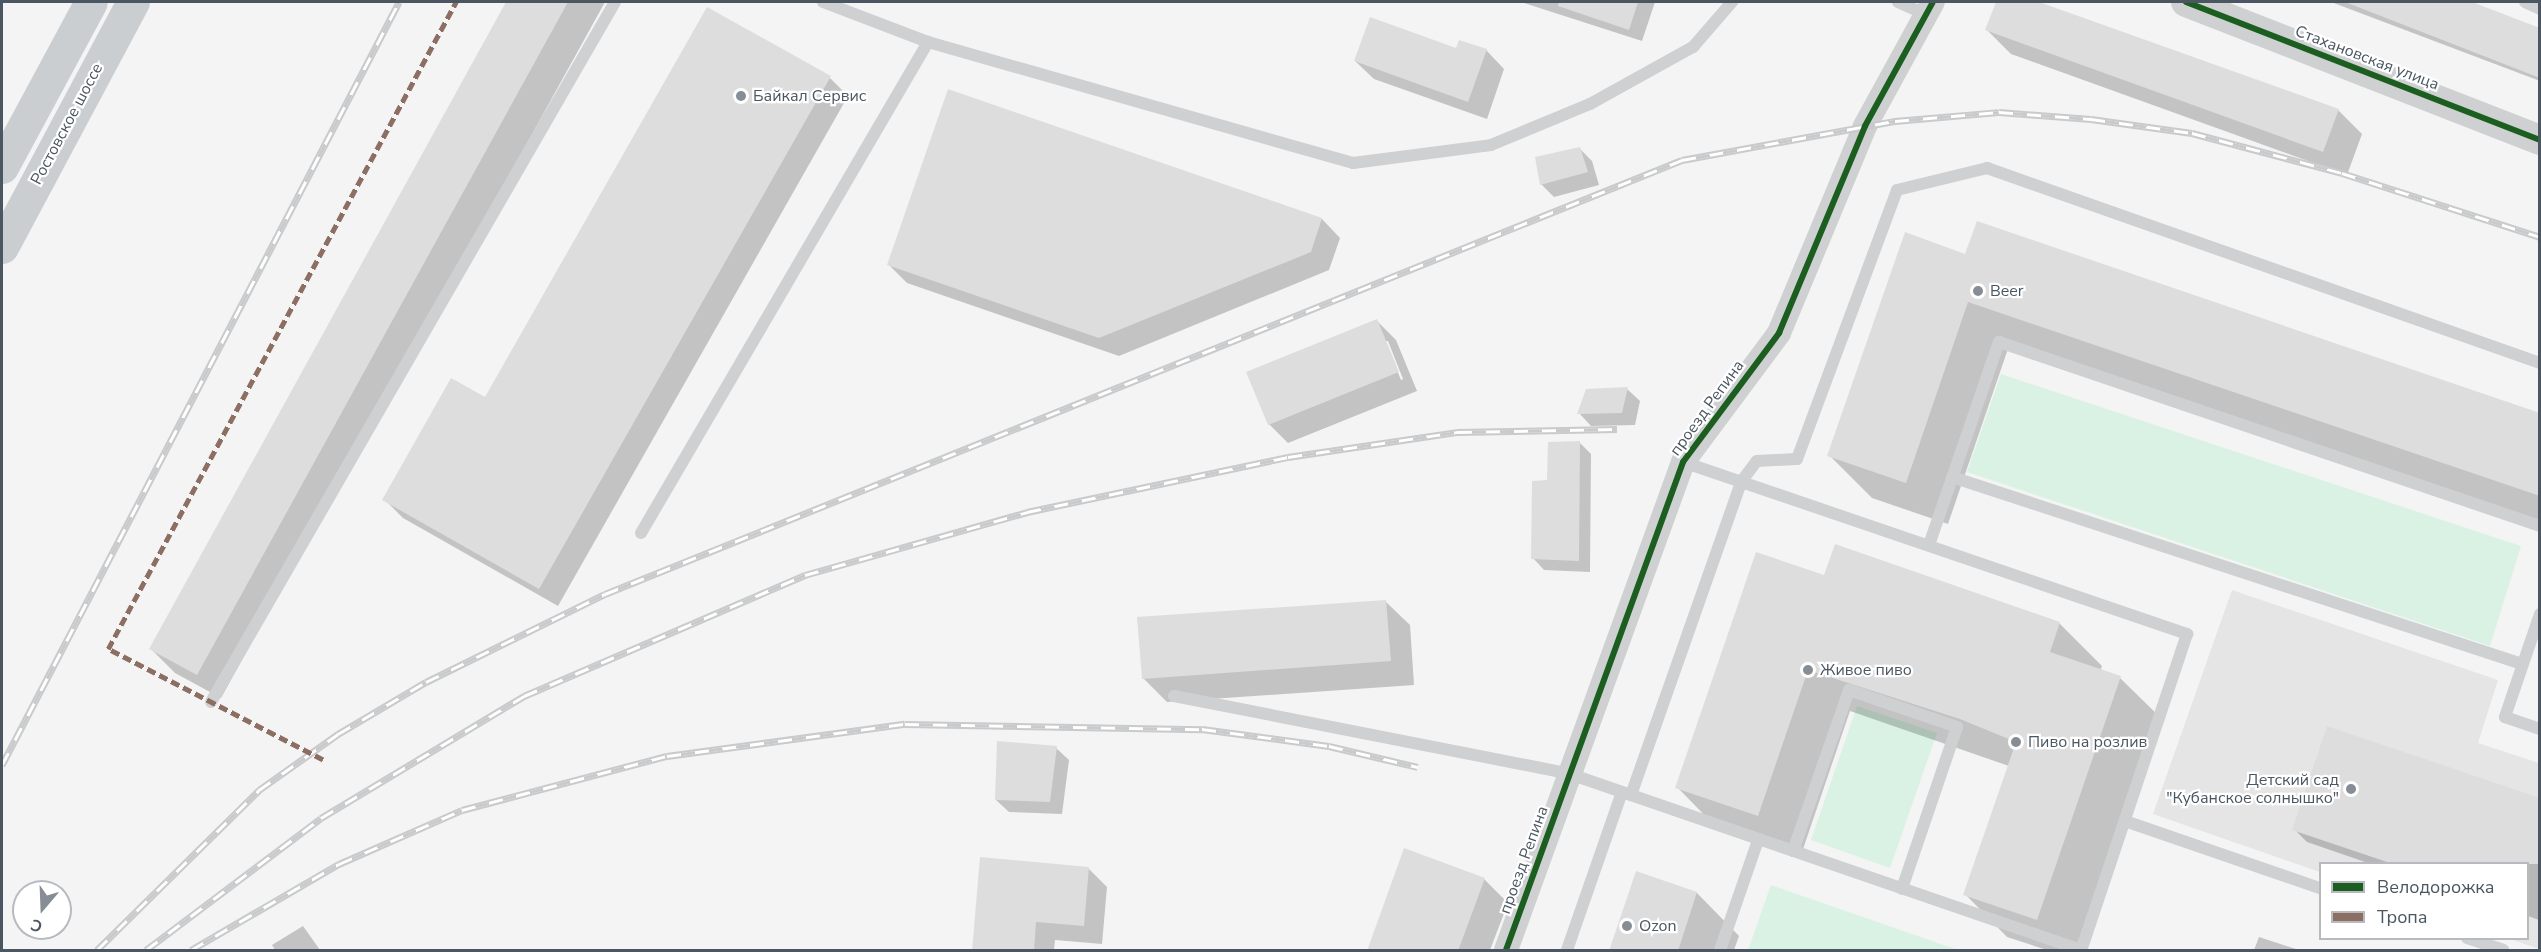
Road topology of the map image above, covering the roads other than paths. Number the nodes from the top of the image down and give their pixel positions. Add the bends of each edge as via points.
1 (91, 2) edge
2 (133, 2) edge
3 (615, 2) edge
4 (823, 2) edge
5 (1732, 2) edge
6 (1898, 2) edge
7 (2186, 2) edge
8 (2525, 2) edge
9 (1929, 8) edge
10 (2540, 9) edge
11 (928, 42) junction
12 (2540, 140) edge
13 (2, 167) edge
14 (2, 247) edge
15 (2540, 363) edge
16 (1683, 462) junction
17 (1952, 477) junction
18 (1741, 482) junction
19 (2540, 526) edge
20 (641, 533) dead end
21 (1929, 546) junction
22 (2540, 614) edge
23 (2522, 664) junction
24 (1174, 696) dead end
25 (211, 702) dead end
26 (2540, 729) edge
27 (1570, 774) junction
28 (1626, 793) junction
29 (2125, 821) junction
30 (1758, 840) junction
31 (1793, 851) junction
32 (2319, 888) edge
33 (1902, 889) junction
34 (2470, 940) edge
35 (2081, 950) edge
36 (1506, 951) edge
37 (1568, 951) edge
38 (1720, 951) edge
39 (2503, 951) edge

1 - 13 main road
2 - 14 main road, Ростовское шоссе
3 - 25 lane
4 - 11 lane
5 - 11 lane via 1693,47 1590,104 1491,145 1353,163
6 - 9 lane
7 - 12 street, Стахановская улица
8 - 10 lane
9 - 16 street, проезд Репина via 1865,126 1779,333
11 - 20 lane
15 - 18 lane via 1987,168 1896,190 1797,459 1757,461
16 - 18 lane
16 - 27 street, проезд Репина
17 - 19 lane via 2000,342
17 - 21 lane
17 - 23 lane
18 - 21 lane
18 - 28 lane
21 - 29 lane via 2187,634
22 - 23 lane
23 - 26 lane via 2505,717
24 - 27 lane
27 - 28 lane
27 - 36 street, проезд Репина
28 - 30 lane
28 - 37 lane
29 - 32 lane
29 - 35 lane
30 - 31 lane
30 - 38 lane
31 - 33 lane
31 - 33 lane via 1848,690 1870,697 1958,728
33 - 35 lane
34 - 39 lane

